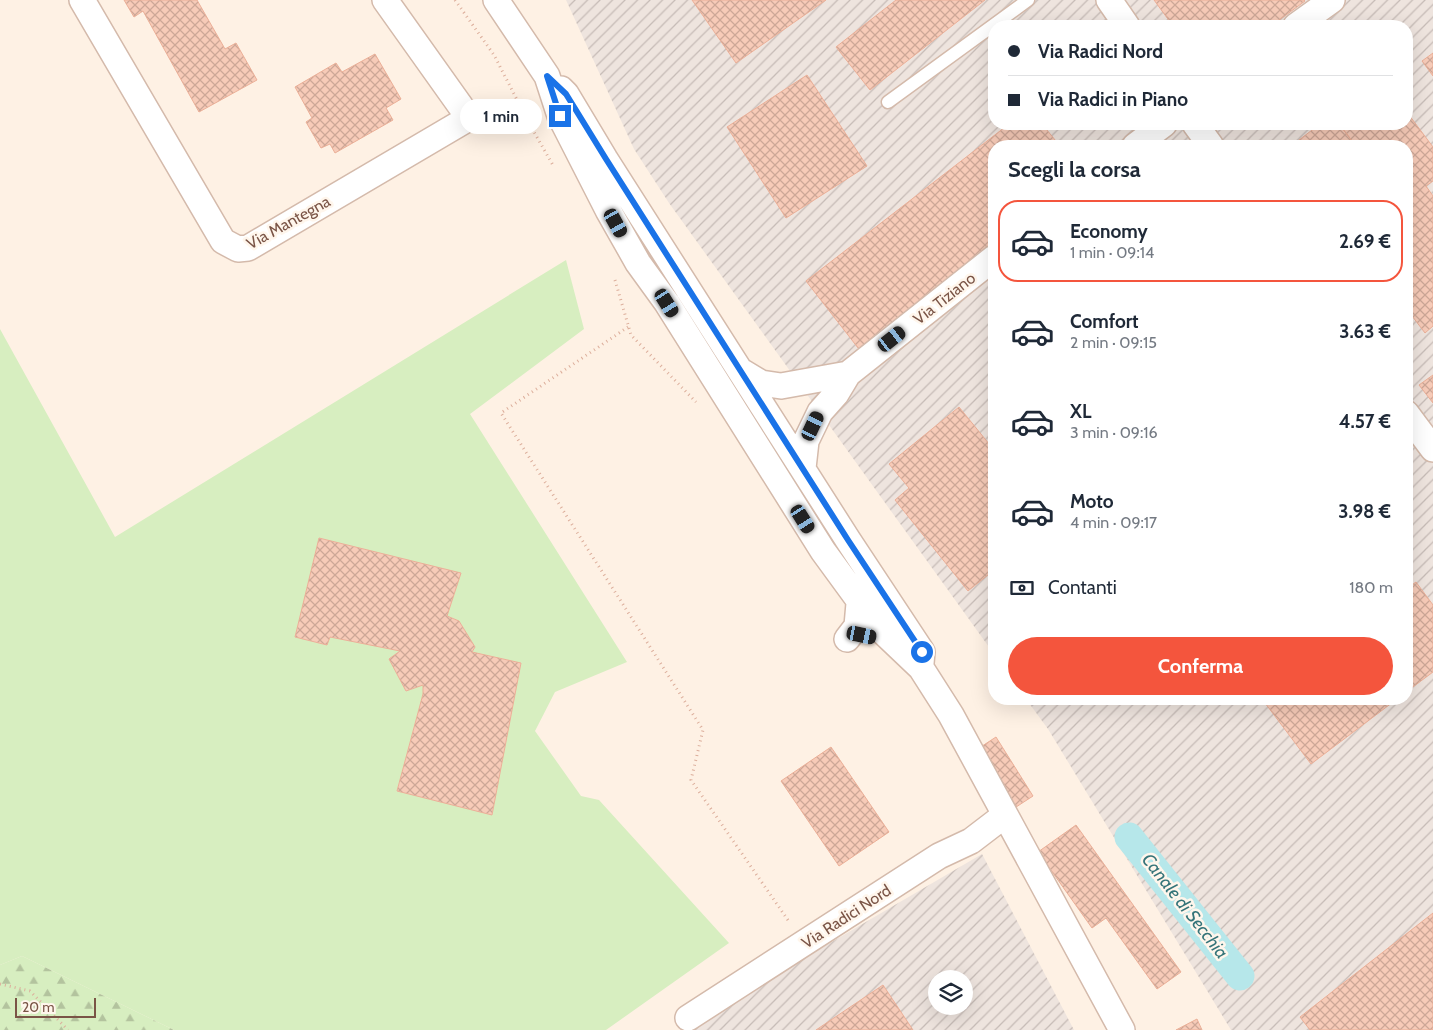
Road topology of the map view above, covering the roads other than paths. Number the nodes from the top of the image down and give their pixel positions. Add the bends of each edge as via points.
1 (82, 0) edge
2 (385, 0) edge
3 (496, 0) edge
4 (1028, 0) edge
5 (1109, 0) edge
6 (1332, 0) edge
7 (1001, 20) edge
8 (1123, 20) edge
9 (1304, 20) edge
10 (988, 29) edge
11 (547, 76) junction
12 (888, 102) dead end
13 (1156, 130) edge
14 (1143, 140) edge
15 (988, 263) edge
16 (741, 371) junction
17 (848, 374) junction
18 (1413, 422) edge
19 (1433, 449) edge
20 (803, 468) junction
21 (860, 557) junction
22 (860, 601) junction
23 (894, 642) junction
24 (921, 668) junction
25 (1005, 815) junction
26 (688, 1018) dead end
27 (1122, 1030) edge

1 - 2 street, Via Mantegna via 223,241 238,249 248,248 469,118
3 - 11 street
4 - 7 lane
5 - 8 street
6 - 9 street
10 - 12 lane
11 - 16 street via 566,94
11 - 22 street via 560,116 638,263 667,303 823,551
13 - 14 street
15 - 17 street, Via Tiziano
16 - 17 street via 761,383 781,386
16 - 20 street
17 - 20 street via 820,412 806,441
18 - 19 street
20 - 21 street
21 - 22 street
21 - 24 street via 922,652
22 - 23 street
22 - 23 street via 857,626 847,639 862,635
23 - 24 street
24 - 25 street
25 - 26 street, Via Radici Nord via 971,841 939,856
25 - 27 street

